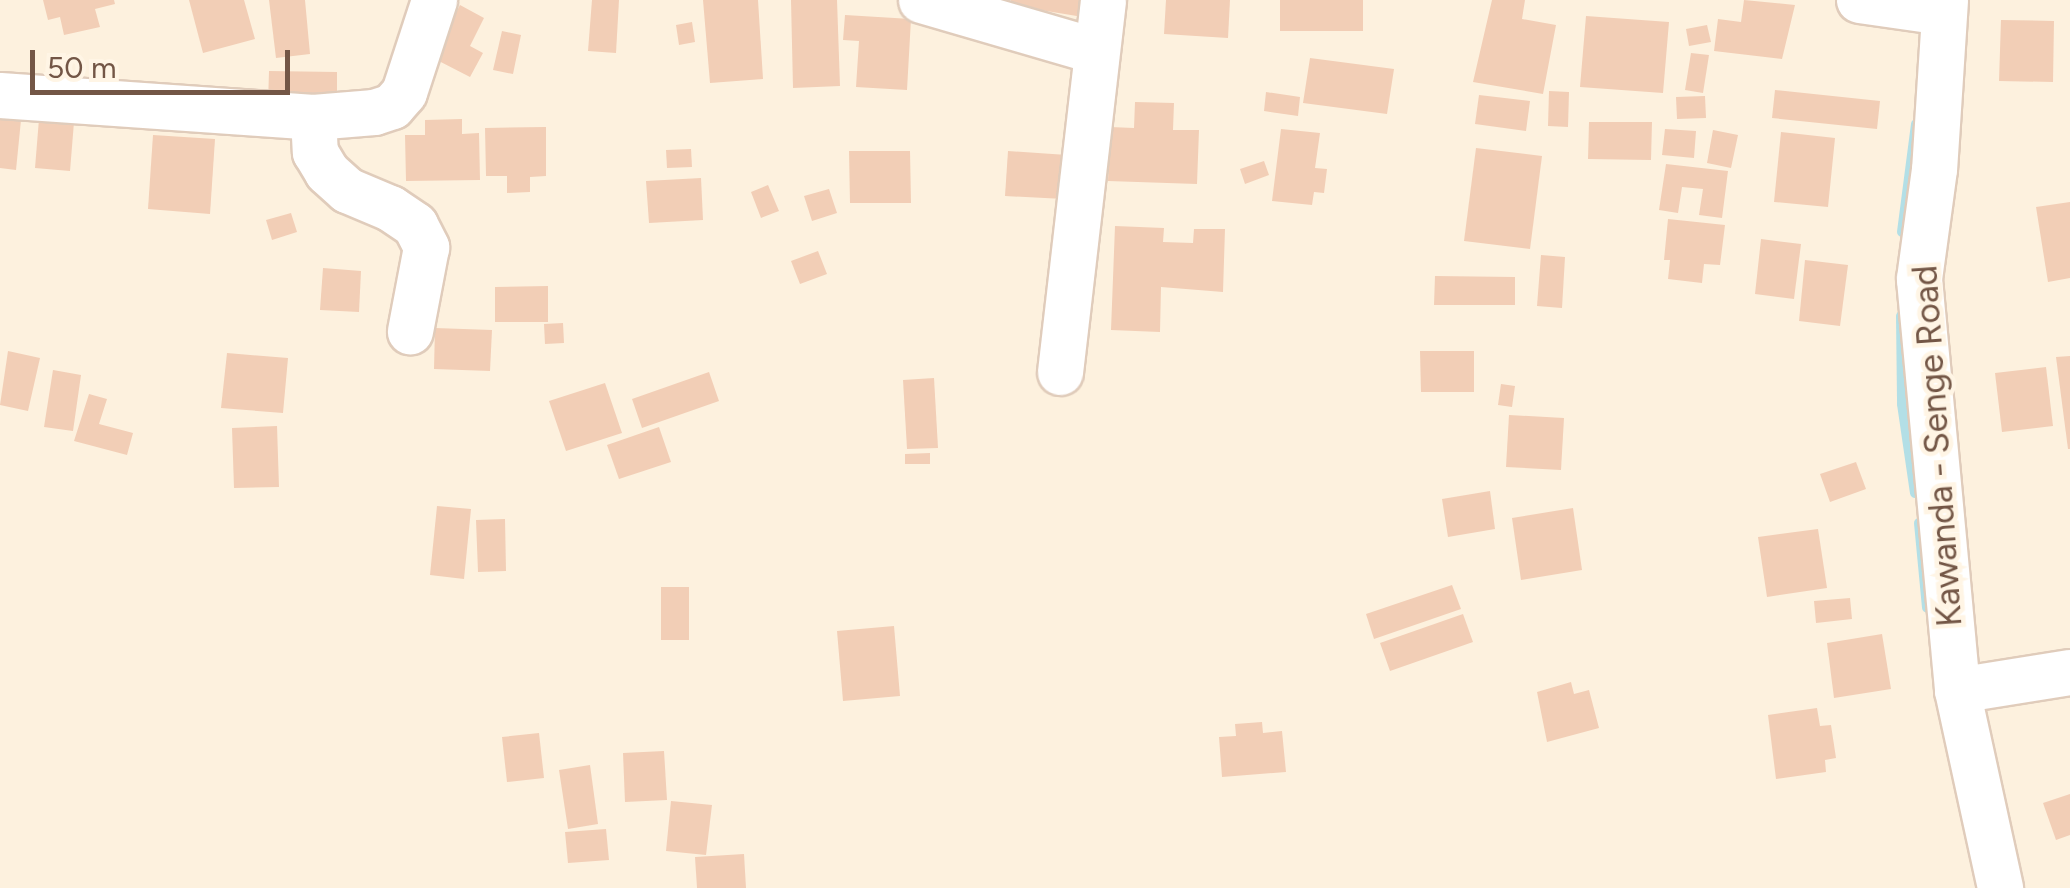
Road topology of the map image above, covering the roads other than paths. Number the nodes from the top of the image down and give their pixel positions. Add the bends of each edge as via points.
1 (434, 0) edge
2 (921, 0) edge
3 (1102, 0) edge
4 (1859, 0) edge
5 (1944, 6) edge
6 (1096, 51) junction
7 (0, 94) edge
8 (313, 117) junction
9 (410, 331) dead end
10 (1060, 372) dead end
11 (2070, 672) edge
12 (1957, 690) junction
13 (2000, 888) edge

1 - 8 street via 404,92 392,106
2 - 6 street
3 - 6 street
4 - 5 street
5 - 12 street, Kawanda - Senge Road via 1934,168 1918,279
6 - 10 street
7 - 8 street
8 - 9 street via 315,152 327,172 347,190 415,225 426,247
11 - 12 street
12 - 13 street, Kawanda - Senge Road

